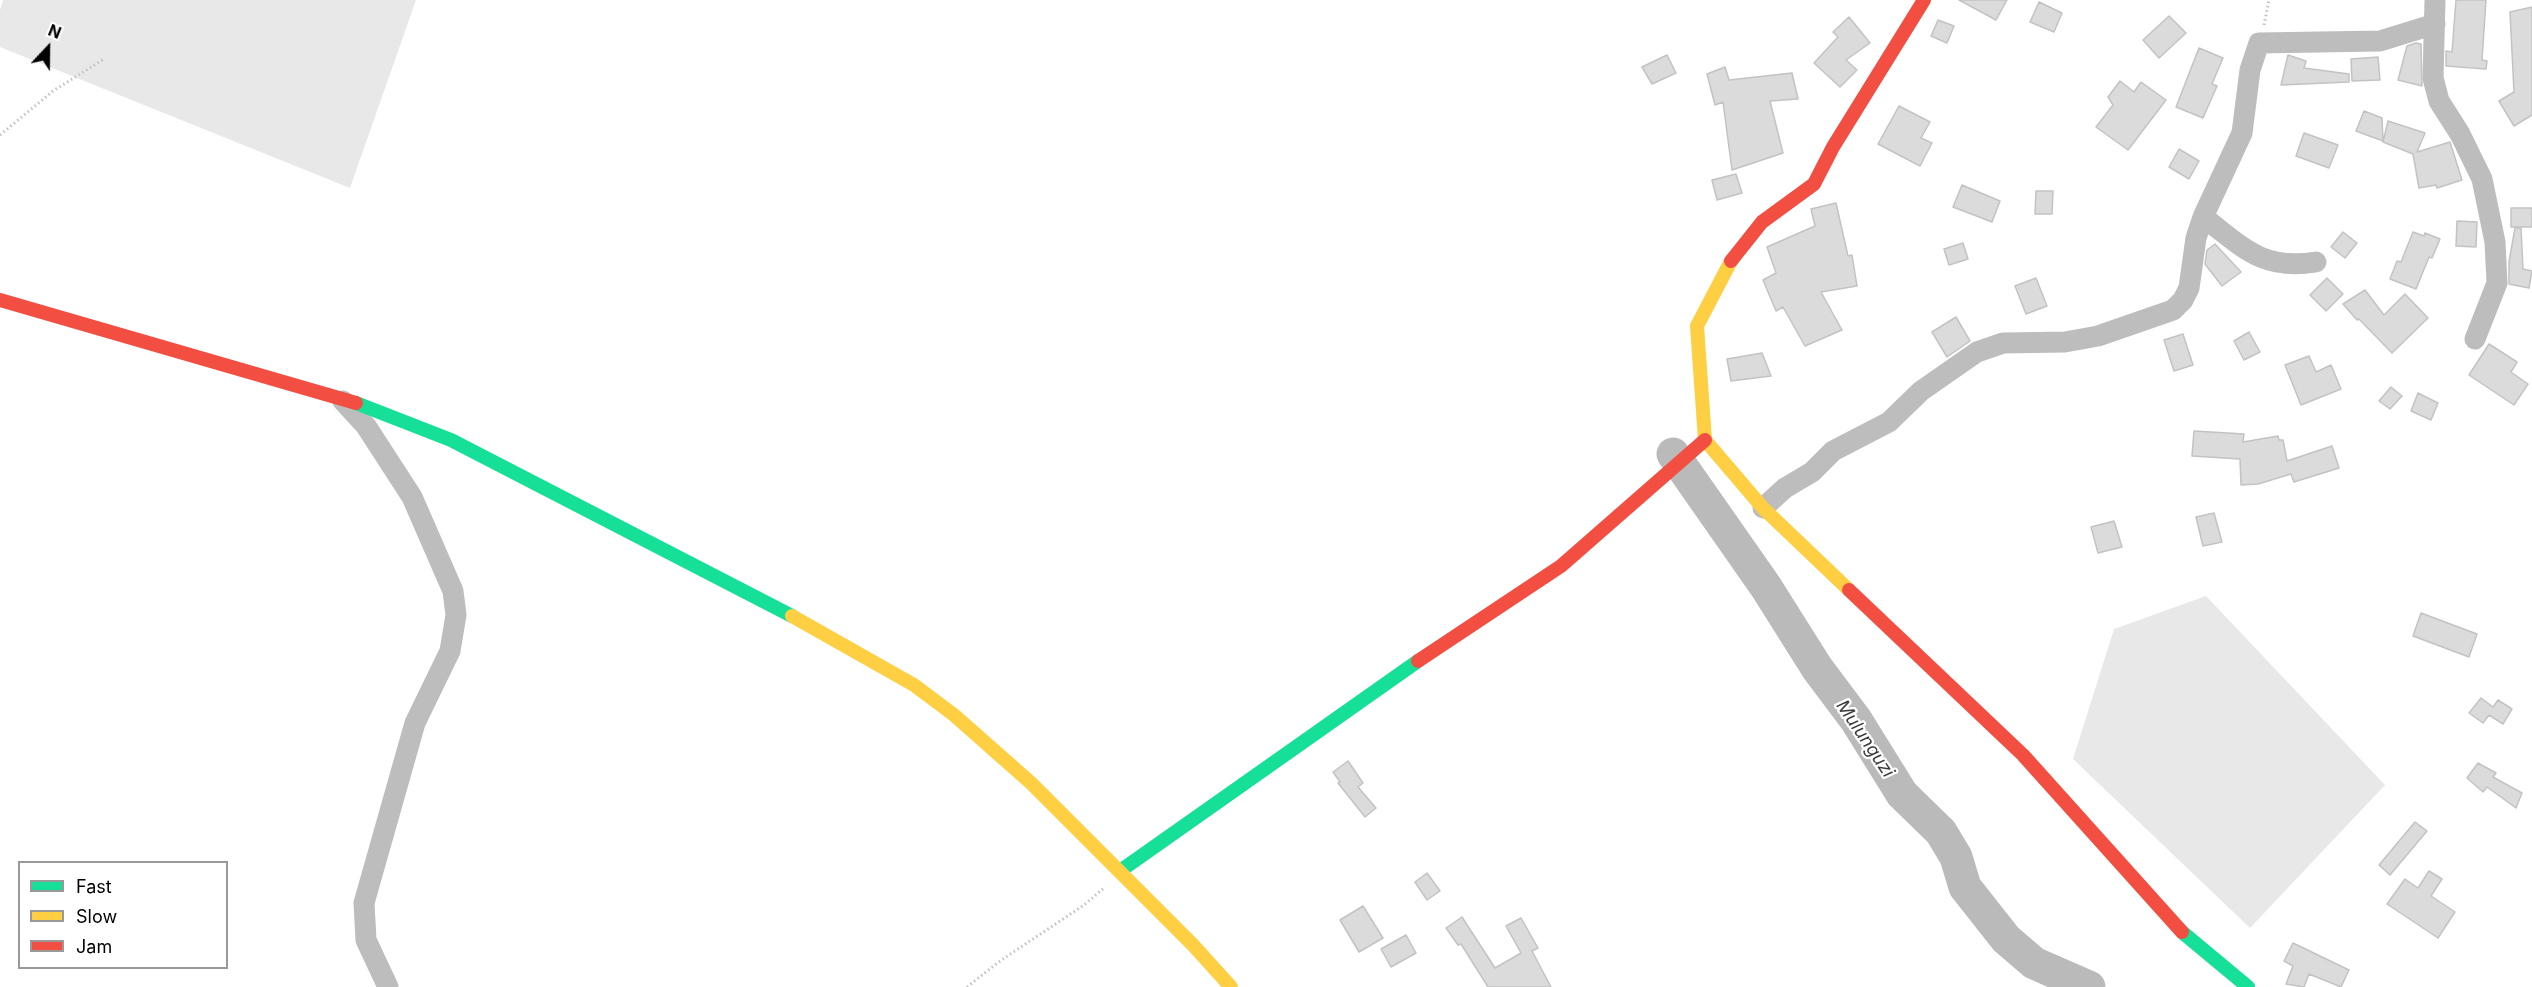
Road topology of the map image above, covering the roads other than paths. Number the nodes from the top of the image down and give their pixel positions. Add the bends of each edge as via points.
1 (1924, 0) edge
2 (2436, 0) edge
3 (2435, 24) junction
4 (2203, 217) junction
5 (2316, 262) dead end
6 (0, 300) edge
7 (2475, 339) dead end
8 (338, 396) junction
9 (1705, 440) junction
10 (1763, 508) junction
11 (1120, 870) junction
12 (388, 987) edge
13 (1231, 987) edge
14 (2248, 987) edge

1 - 9 street via 1833,147 1820,176 1762,222 1741,245 1697,326
2 - 3 street
3 - 4 street via 2380,41 2259,43 2250,70 2242,133
3 - 7 street via 2433,78 2439,101 2482,179 2494,242 2497,283
4 - 5 street via 2264,259 2285,266
4 - 10 street via 2189,288 2173,310 2098,336 2065,342 2003,343 1977,352 1921,391 1889,422 1833,451 1812,472 1785,488
6 - 8 street
8 - 11 street via 451,440 790,615 914,685 1031,783
8 - 12 street via 366,426 412,497 453,591 456,615 446,660 415,723 363,903 366,940
9 - 10 street
9 - 11 street via 1561,566 1352,705
10 - 14 street via 2023,755 2180,930
11 - 13 street

